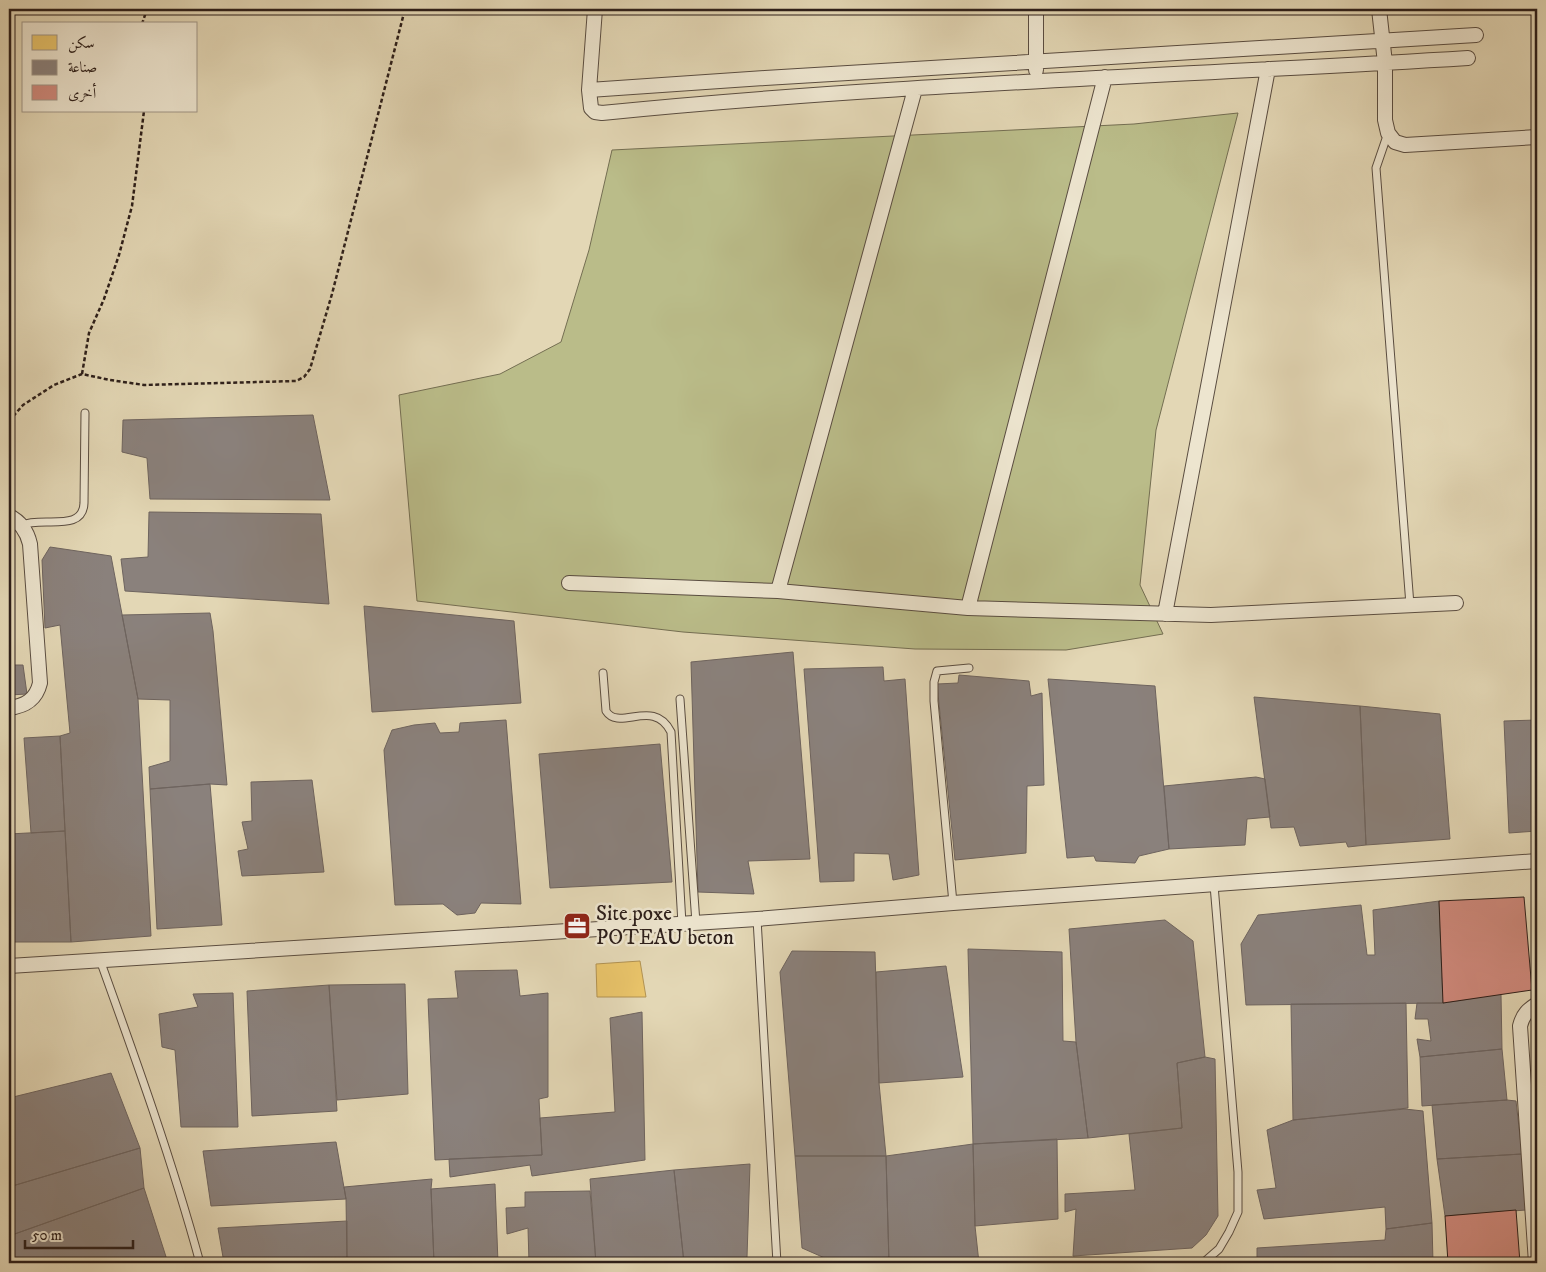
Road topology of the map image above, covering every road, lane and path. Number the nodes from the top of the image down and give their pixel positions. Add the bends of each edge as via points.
1 (147, 9) edge
2 (405, 9) edge
3 (595, 9) edge
4 (1036, 9) edge
5 (1379, 9) edge
6 (143, 22) edge
7 (1476, 35) dead end
8 (1382, 41) junction
9 (1468, 58) dead end
10 (1036, 62) junction
11 (1385, 63) junction
12 (1268, 69) junction
13 (1105, 77) junction
14 (1037, 81) junction
15 (914, 89) junction
16 (589, 90) junction
17 (144, 112) edge
18 (1388, 134) junction
19 (1537, 137) edge
20 (82, 374) junction
21 (85, 413) dead end
22 (9, 421) edge
23 (9, 516) edge
24 (22, 525) junction
25 (569, 583) dead end
26 (778, 591) junction
27 (1456, 603) dead end
28 (1410, 605) junction
29 (968, 608) junction
30 (1165, 614) junction
31 (969, 668) dead end
32 (604, 673) dead end
33 (680, 699) dead end
34 (9, 708) edge
35 (1537, 861) edge
36 (1214, 885) junction
37 (953, 903) junction
38 (757, 919) junction
39 (689, 923) junction
40 (100, 959) junction
41 (9, 966) edge
42 (1537, 1004) edge
43 (200, 1263) edge
44 (777, 1263) edge
45 (1203, 1263) edge
46 (1536, 1263) edge

1 - 6 path
2 - 20 path via 332,294 310,369 304,377 296,381 144,385
3 - 16 street
4 - 10 street
5 - 8 street
7 - 8 street
8 - 10 street
8 - 11 street
9 - 11 street
10 - 14 street
10 - 16 street
11 - 12 street
11 - 18 street
12 - 13 street
12 - 30 street
13 - 14 street
13 - 29 street
14 - 15 street
15 - 16 street via 602,113 591,108
15 - 26 street
17 - 20 path via 132,206 104,299 89,333
18 - 19 street via 1395,142 1405,145
18 - 28 lane via 1376,168
20 - 22 path via 54,385 23,405
21 - 24 lane via 83,511 70,521 36,521
23 - 24 street
24 - 34 street via 30,544 40,683 29,701
25 - 26 street
26 - 29 street
27 - 28 street
28 - 30 street via 1211,615
29 - 30 street
31 - 37 lane via 937,671 934,682
32 - 39 lane via 608,714 615,718 651,715 664,721 671,732
33 - 39 lane
35 - 36 street
36 - 37 street
36 - 45 lane via 1238,1172 1238,1212 1219,1248
37 - 38 street
38 - 39 street
38 - 44 lane
39 - 40 street
40 - 41 street
40 - 43 lane via 149,1097
42 - 46 street via 1527,1010 1520,1026

